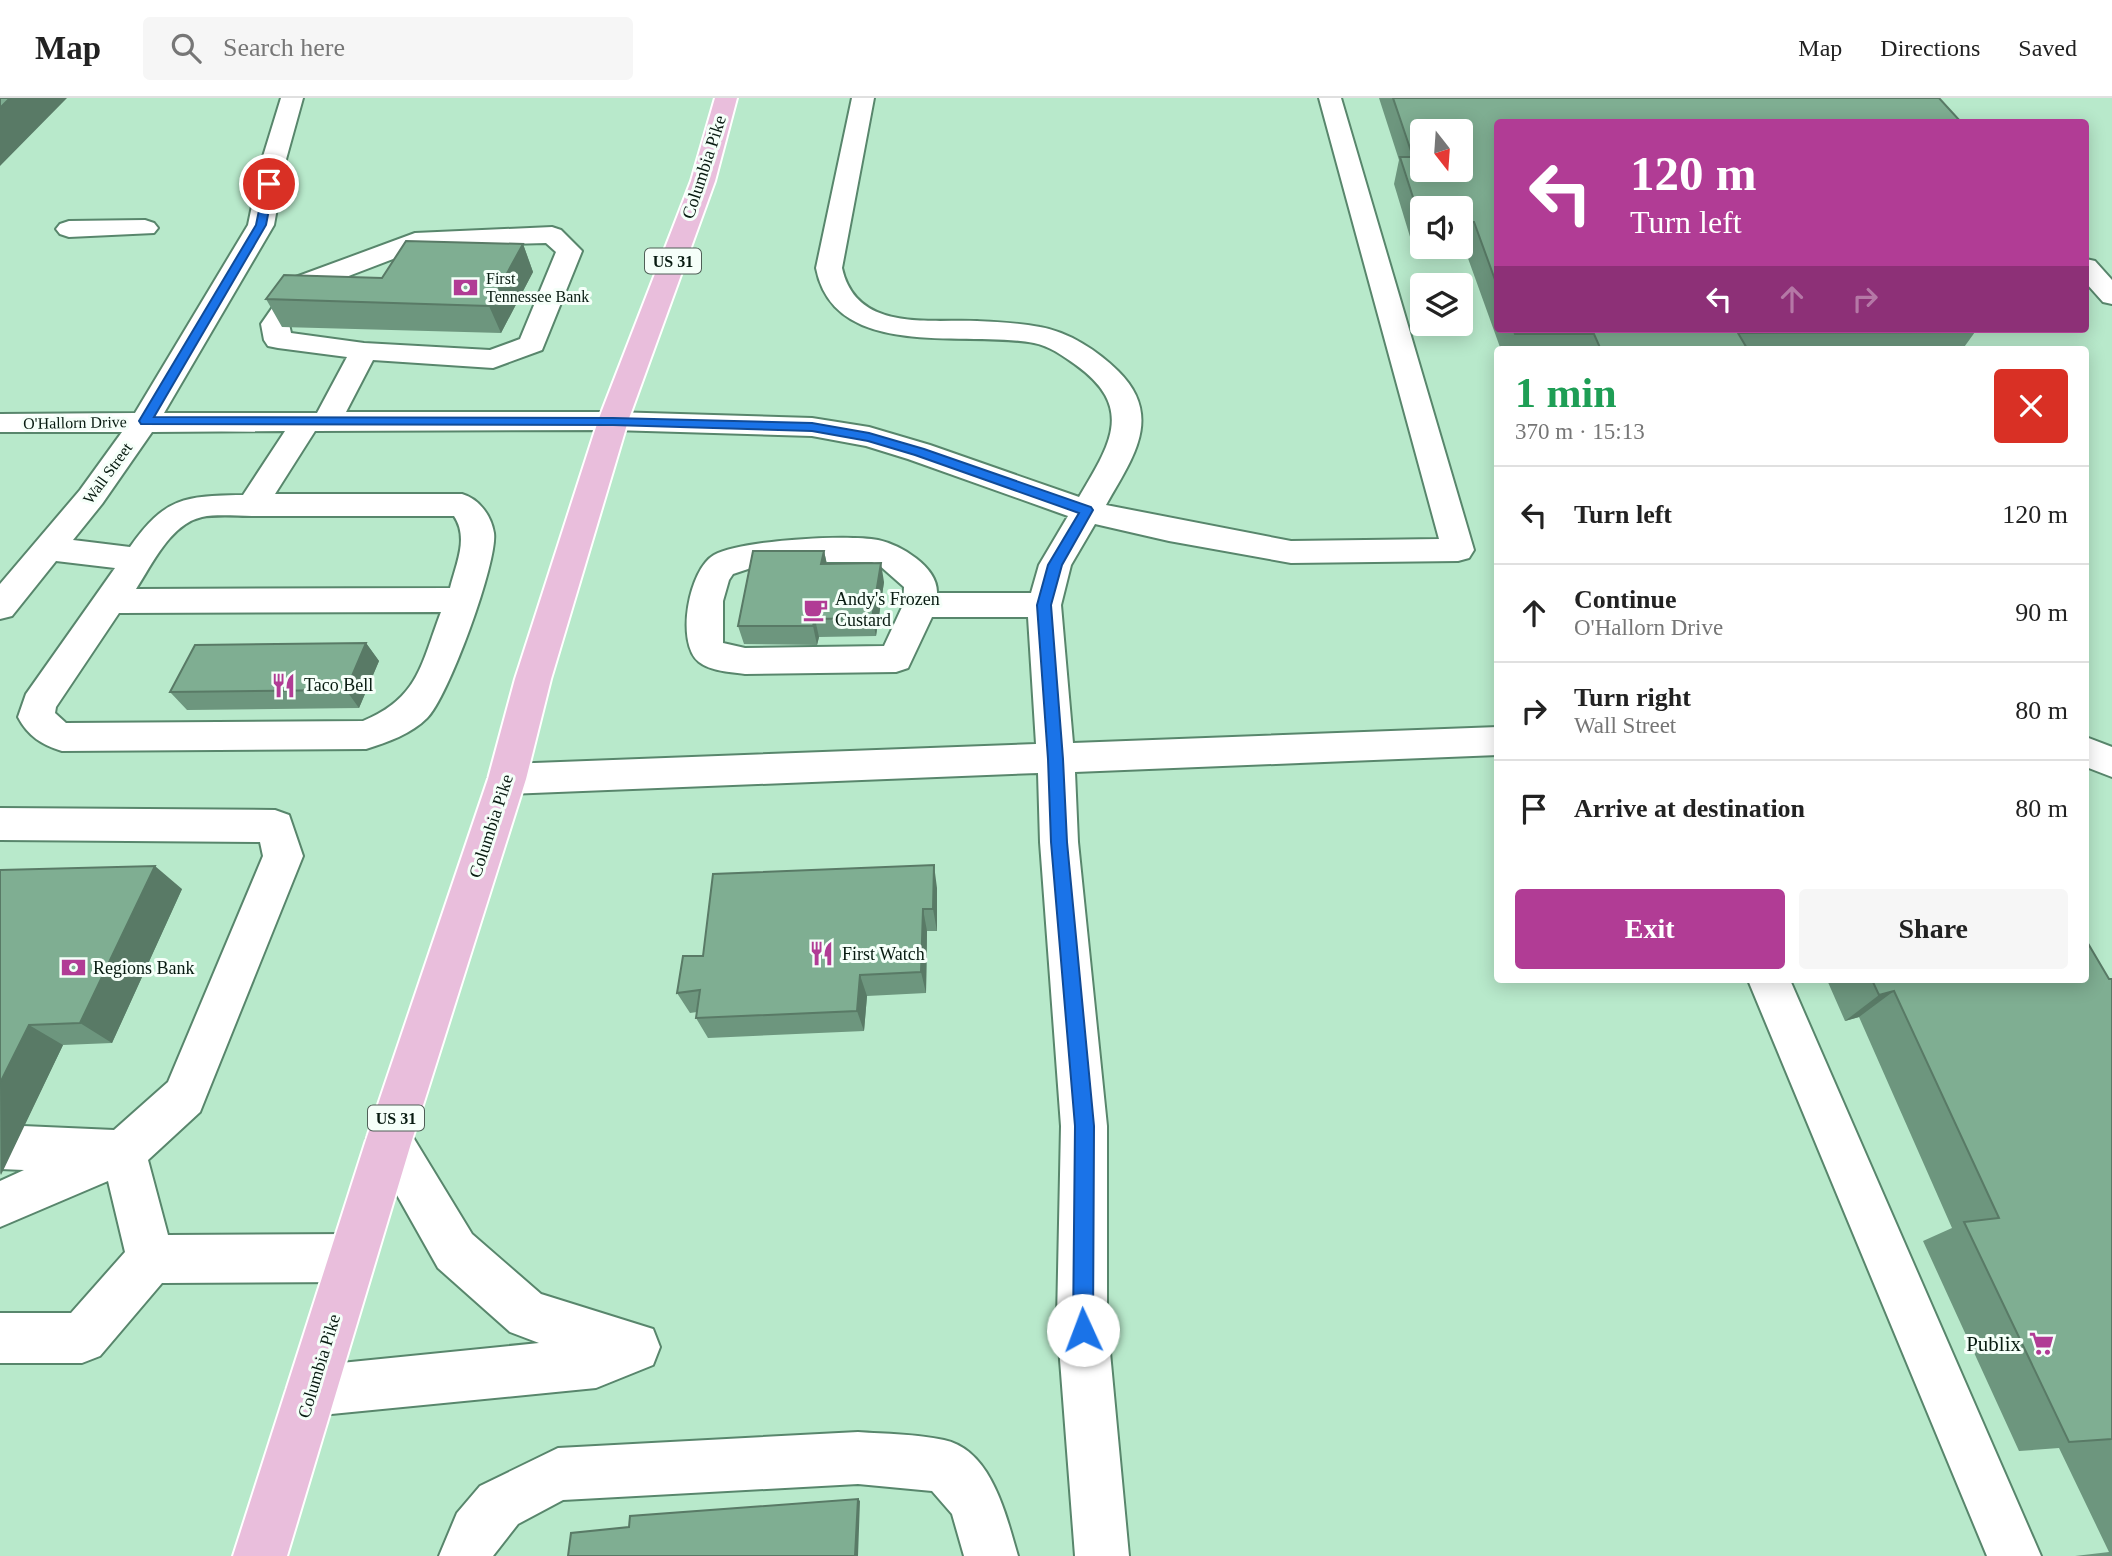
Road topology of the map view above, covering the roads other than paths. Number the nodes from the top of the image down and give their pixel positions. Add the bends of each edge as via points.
1 (292, 98) edge
2 (726, 98) edge
3 (863, 98) edge
4 (1331, 98) edge
5 (145, 228) dead end
6 (69, 229) dead end
7 (2089, 270) edge
8 (2112, 296) edge
9 (365, 351) junction
10 (145, 421) junction
11 (317, 421) junction
12 (613, 422) junction
13 (0, 423) edge
14 (252, 505) junction
15 (1086, 510) junction
16 (48, 549) junction
17 (139, 559) junction
18 (463, 600) junction
19 (920, 604) junction
20 (1044, 605) junction
21 (0, 607) edge
22 (104, 610) junction
23 (1494, 741) edge
24 (2089, 753) edge
25 (1056, 759) junction
26 (2112, 762) edge
27 (507, 779) junction
28 (0, 824) edge
29 (1770, 983) edge
30 (389, 1140) junction
31 (0, 1147) edge
32 (122, 1152) junction
33 (0, 1204) edge
34 (352, 1258) junction
35 (151, 1259) junction
36 (0, 1338) edge
37 (312, 1391) junction
38 (260, 1556) edge
39 (466, 1556) edge
40 (991, 1556) edge
41 (1102, 1556) edge
42 (2014, 1556) edge

1 - 10 street, Wall Street via 261,225
2 - 12 main road, Columbia Pike / US 31 via 703,181
3 - 15 street via 830,268 832,283 854,309 903,329 1040,335 1066,345 1099,368 1114,383 1127,425 1123,448
4 - 15 street, O'Hallorn Drive via 1458,550 1291,552
5 - 6 street
7 - 8 street
9 - 9 street via 278,340 275,324 302,284 424,238 552,235 569,251 532,344 493,359
9 - 11 street
10 - 11 street, O'Hallorn Drive
10 - 13 street, O'Hallorn Drive
10 - 16 street, Wall Street
11 - 12 street, O'Hallorn Drive
11 - 14 street
12 - 15 street, O'Hallorn Drive via 812,427 869,437
12 - 27 main road, Columbia Pike / US 31 via 533,679
14 - 17 street via 201,506 183,512 160,528
14 - 18 street via 463,505 478,533
15 - 20 street via 1055,565
16 - 17 street
16 - 21 street, Wall Street
17 - 22 street
18 - 22 street
18 - 22 street via 428,692 397,722 366,735 62,737 36,717 39,704
19 - 19 street via 920,583 891,557 875,551 746,556 729,562 714,575 703,643 723,658 745,661 895,659
19 - 20 street
20 - 25 street
23 - 25 street
24 - 26 street
25 - 27 street
25 - 41 street via 1084,1126 1082,1320
27 - 30 main road, Columbia Pike / US 31
28 - 32 street via 275,826 283,856 184,1097
29 - 42 street
30 - 34 main road, Columbia Pike / US 31
30 - 37 street via 455,1251 527,1315 635,1347 596,1363
31 - 32 street
32 - 33 street
32 - 35 street
34 - 35 street
34 - 37 main road, Columbia Pike / US 31
35 - 36 street via 82,1338
37 - 38 main road, Columbia Pike / US 31
39 - 40 street via 475,1532 499,1505 558,1474 858,1458 945,1466 974,1499

